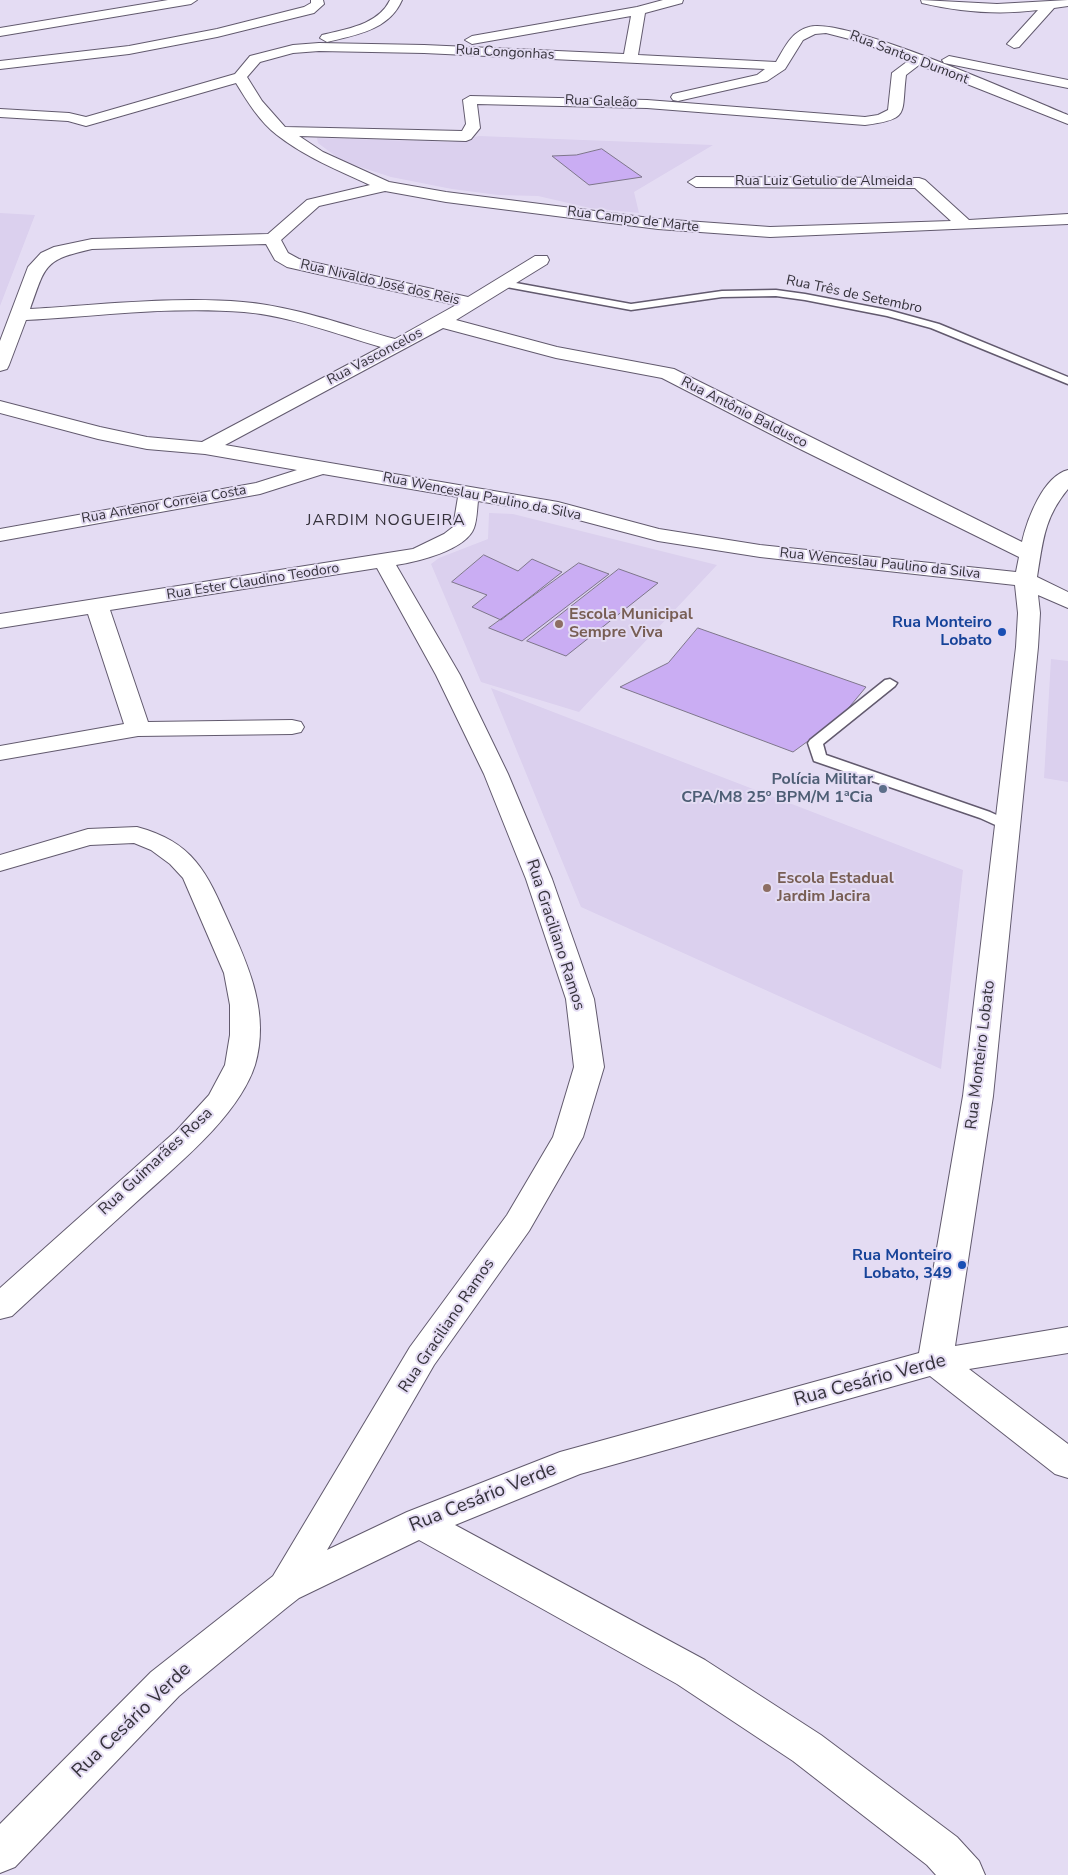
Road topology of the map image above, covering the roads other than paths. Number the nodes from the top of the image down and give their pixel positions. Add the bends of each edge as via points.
1 (191, 0) edge
2 (317, 0) edge
3 (396, 0) edge
4 (676, 0) edge
5 (927, 0) edge
6 (1060, 5) edge
7 (639, 10) junction
8 (0, 32) edge
9 (1014, 44) dead end
10 (293, 49) junction
11 (424, 49) junction
12 (896, 52) junction
13 (630, 59) junction
14 (4, 61) edge
15 (916, 61) junction
16 (780, 66) junction
17 (240, 77) junction
18 (1068, 84) edge
19 (647, 104) junction
20 (0, 112) edge
21 (1068, 120) edge
22 (281, 131) junction
23 (696, 182) dead end
24 (385, 186) junction
25 (1068, 219) edge
26 (965, 225) junction
27 (272, 240) junction
28 (542, 260) dead end
29 (506, 284) junction
30 (470, 303) junction
31 (21, 314) junction
32 (441, 322) junction
33 (395, 345) junction
34 (0, 365) edge
35 (1068, 381) edge
36 (0, 407) edge
37 (205, 448) junction
38 (325, 468) junction
39 (1068, 476) edge
40 (468, 494) junction
41 (0, 535) edge
42 (384, 562) junction
43 (1027, 567) junction
44 (1068, 601) edge
45 (97, 606) junction
46 (0, 621) edge
47 (890, 683) dead end
48 (292, 727) dead end
49 (138, 729) junction
50 (0, 752) edge
51 (1008, 824) junction
52 (0, 863) edge
53 (0, 1307) edge
54 (1068, 1340) edge
55 (935, 1362) junction
56 (1068, 1464) edge
57 (420, 1523) junction
58 (286, 1588) junction
59 (0, 1853) edge
60 (964, 1875) edge

1 - 8 street
2 - 14 street via 318,4 309,10 217,33 48,61
3 - 10 street via 390,14 381,21
4 - 7 street
5 - 6 street via 980,7
6 - 9 street
7 - 11 street
7 - 13 street
10 - 11 street, Rua Congonhas via 352,46
10 - 17 street, Rua Congonhas via 255,59
11 - 13 street, Rua Congonhas
12 - 15 street, Rua Santos Dumont
12 - 16 street, Rua Santos Dumont via 845,33 816,29 798,37
12 - 18 street
13 - 16 street, Rua Congonhas
15 - 19 street, Rua Galeão via 899,74 897,109 893,114 876,120 852,121
15 - 21 street, Rua Santos Dumont
16 - 19 street, Rua Santos Dumont via 748,83
17 - 20 street via 86,122 69,117
17 - 22 street, Rua Campo de Marte via 256,103
19 - 22 street, Rua Galeão via 470,100 473,128 466,136 459,137
22 - 24 street, Rua Campo de Marte via 318,155
23 - 26 street, Rua Luiz Getulio de Almeida via 919,182
24 - 26 street, Rua Campo de Marte via 531,208 715,230 796,232
24 - 27 street via 313,202
25 - 26 street, Rua Campo de Marte
27 - 30 street, Rua Nivaldo José dos Reis via 281,256 293,263
27 - 31 street via 100,244 60,251 47,256 37,267
28 - 29 street, Rua Vasconcelos
29 - 30 street, Rua Vasconcelos
29 - 35 lane, Rua Três de Setembro via 631,307 722,294 776,293 805,297 888,313 934,326
30 - 32 street, Rua Vasconcelos
31 - 33 street via 195,305 245,307 286,314
31 - 34 street
32 - 33 street, Rua Vasconcelos
32 - 43 street, Rua Antônio Baldusco via 556,352 667,373
33 - 37 street, Rua Vasconcelos
36 - 37 street, Rua Wenceslau Paulino da Silva via 146,443
37 - 38 street, Rua Wenceslau Paulino da Silva
38 - 40 street, Rua Wenceslau Paulino da Silva
38 - 41 street, Rua Antenor Correia Costa via 260,488
39 - 43 street via 1045,503 1037,520
40 - 42 street, Rua Ester Claudino Teodoro via 463,529 452,539 418,555
40 - 43 street, Rua Wenceslau Paulino da Silva via 558,508 676,538 760,551
42 - 45 street, Rua Ester Claudino Teodoro
42 - 58 street, Rua Graciliano Ramos via 456,691 496,774 536,870 580,999 589,1067 568,1137 518,1223 422,1356
43 - 44 street
43 - 51 street, Rua Monteiro Lobato via 1027,647
45 - 46 street, Rua Ester Claudino Teodoro
45 - 49 street
47 - 51 lane via 815,743 819,758
48 - 49 street
49 - 50 street
51 - 55 street, Rua Monteiro Lobato via 978,1096
52 - 53 street, Rua Guimarães Rosa via 88,837 137,835 160,844 195,876 238,973 245,1035 240,1065 221,1101 187,1138
54 - 55 street, Rua Cesário Verde
55 - 56 street
55 - 57 street, Rua Cesário Verde via 573,1462
57 - 58 street, Rua Cesário Verde
57 - 60 street via 691,1672 807,1748 942,1851
58 - 59 street, Rua Cesário Verde via 165,1684

